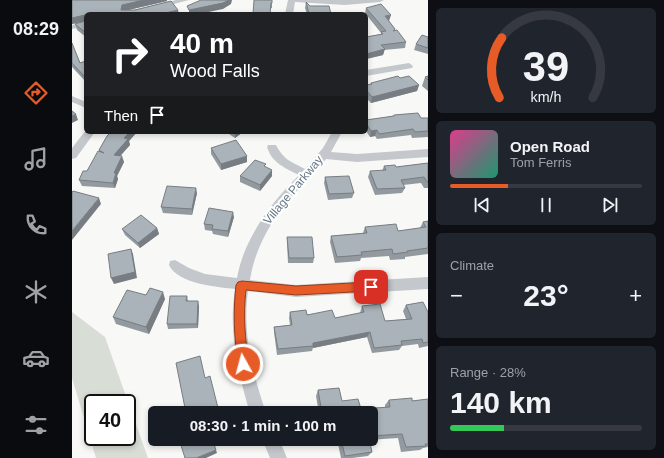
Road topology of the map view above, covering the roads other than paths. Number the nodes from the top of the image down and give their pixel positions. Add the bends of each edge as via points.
1 (185, 0) edge
2 (292, 0) edge
3 (380, 0) edge
4 (135, 12) edge
5 (289, 12) edge
6 (84, 24) edge
7 (72, 27) edge
8 (409, 66) dead end
9 (368, 73) edge
10 (72, 99) edge
11 (84, 104) edge
12 (88, 134) edge
13 (336, 134) edge
14 (272, 147) dead end
15 (428, 153) edge
16 (323, 155) junction
17 (72, 156) edge
18 (306, 174) junction
19 (175, 264) dead end
20 (428, 282) edge
21 (242, 285) junction
22 (256, 406) edge
23 (273, 446) edge
24 (279, 458) edge

1 - 4 street
2 - 3 street via 345,3
2 - 5 street
6 - 7 street
8 - 9 street
10 - 11 street
12 - 17 street
13 - 16 street, Village Parkway
14 - 18 street via 279,159
15 - 16 street via 357,158
16 - 18 street, Village Parkway
18 - 21 street, Village Parkway via 261,228 248,260
19 - 21 street via 184,272 205,280
20 - 21 street via 313,291
21 - 22 street, Village Parkway via 239,310 240,343 243,364
23 - 24 street

